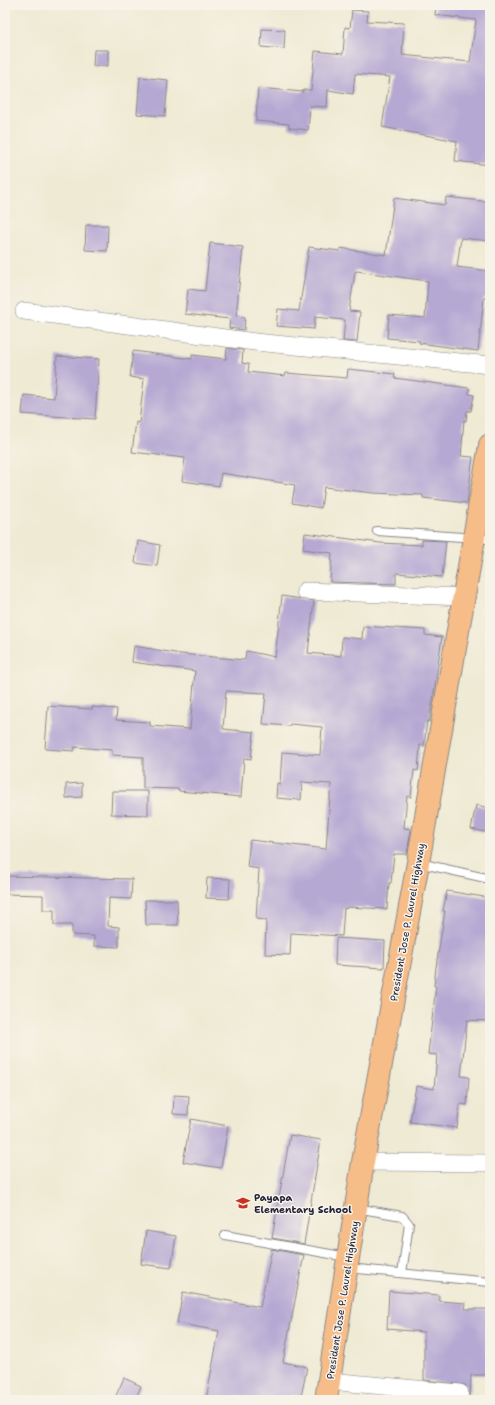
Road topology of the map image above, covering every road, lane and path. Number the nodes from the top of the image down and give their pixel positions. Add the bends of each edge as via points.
1 (24, 311) dead end
2 (490, 365) edge
3 (490, 444) edge
4 (377, 530) dead end
5 (483, 538) edge
6 (305, 591) dead end
7 (464, 597) junction
8 (418, 863) junction
9 (490, 879) edge
10 (363, 1162) junction
11 (490, 1163) edge
12 (356, 1208) junction
13 (225, 1235) dead end
14 (348, 1262) junction
15 (402, 1273) junction
16 (490, 1282) edge
17 (328, 1391) edge
18 (460, 1393) dead end

1 - 2 street via 255,342
3 - 5 highway, President Jose P. Laurel Highway
4 - 5 lane
5 - 7 highway, President Jose P. Laurel Highway
6 - 7 street
7 - 8 highway, President Jose P. Laurel Highway
8 - 9 lane
8 - 10 highway, President Jose P. Laurel Highway
10 - 11 street
10 - 12 highway, President Jose P. Laurel Highway
12 - 14 highway, President Jose P. Laurel Highway
12 - 15 lane via 402,1216 409,1224
13 - 14 lane
14 - 15 lane
14 - 17 highway, President Jose P. Laurel Highway
15 - 16 lane
17 - 18 street

